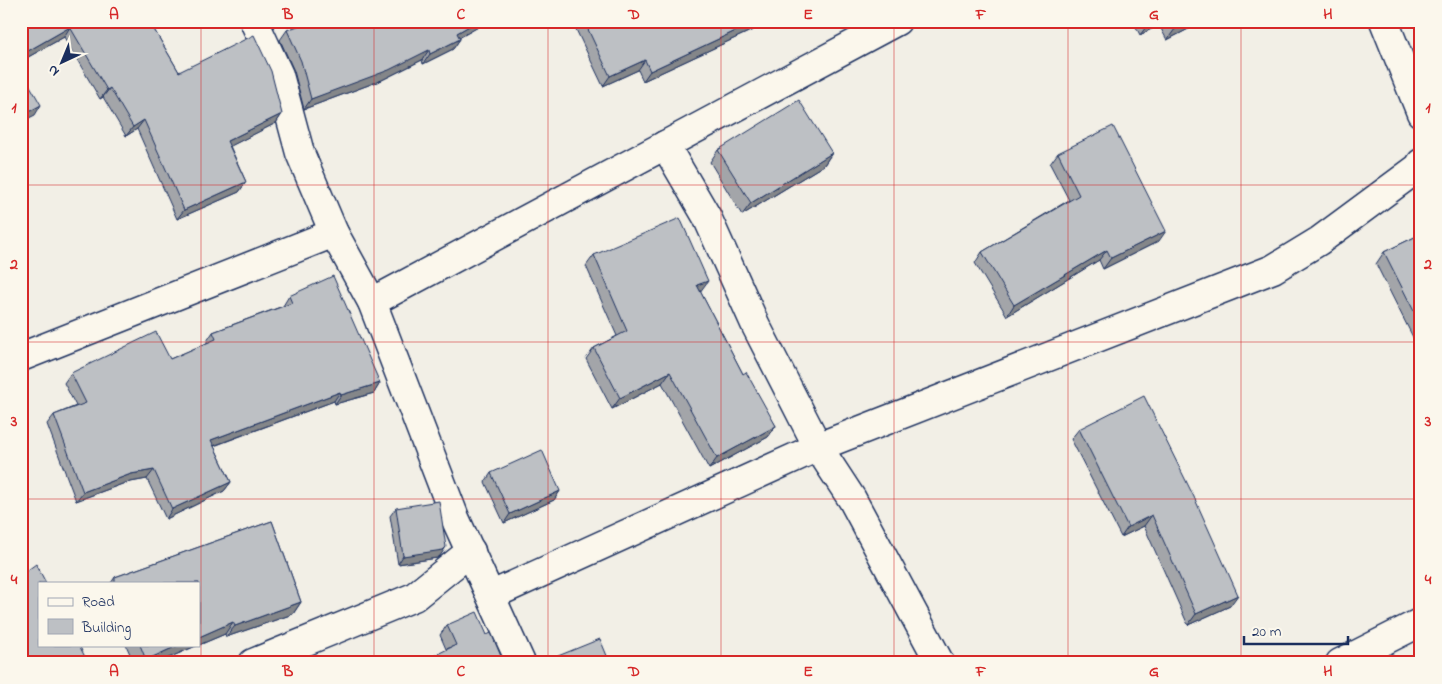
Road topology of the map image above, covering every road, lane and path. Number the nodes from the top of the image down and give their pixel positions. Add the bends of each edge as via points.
1 (254, 21) edge
2 (896, 21) edge
3 (1384, 21) edge
4 (1421, 113) edge
5 (665, 145) junction
6 (1421, 162) edge
7 (334, 233) junction
8 (372, 302) junction
9 (21, 357) edge
10 (818, 447) junction
11 (471, 551) junction
12 (492, 595) junction
13 (1421, 622) edge
14 (253, 663) edge
15 (521, 663) edge
16 (940, 663) edge
17 (1340, 663) edge

1 - 7 street via 279,75 300,153
2 - 5 street
3 - 4 street
5 - 8 street
5 - 10 street via 707,217 756,326
6 - 10 street via 1419,167 1319,241 1273,269
7 - 8 street
7 - 9 street
8 - 11 street
10 - 12 street
10 - 16 street via 852,499
11 - 12 street
11 - 14 street via 414,597
12 - 15 street
13 - 17 street

